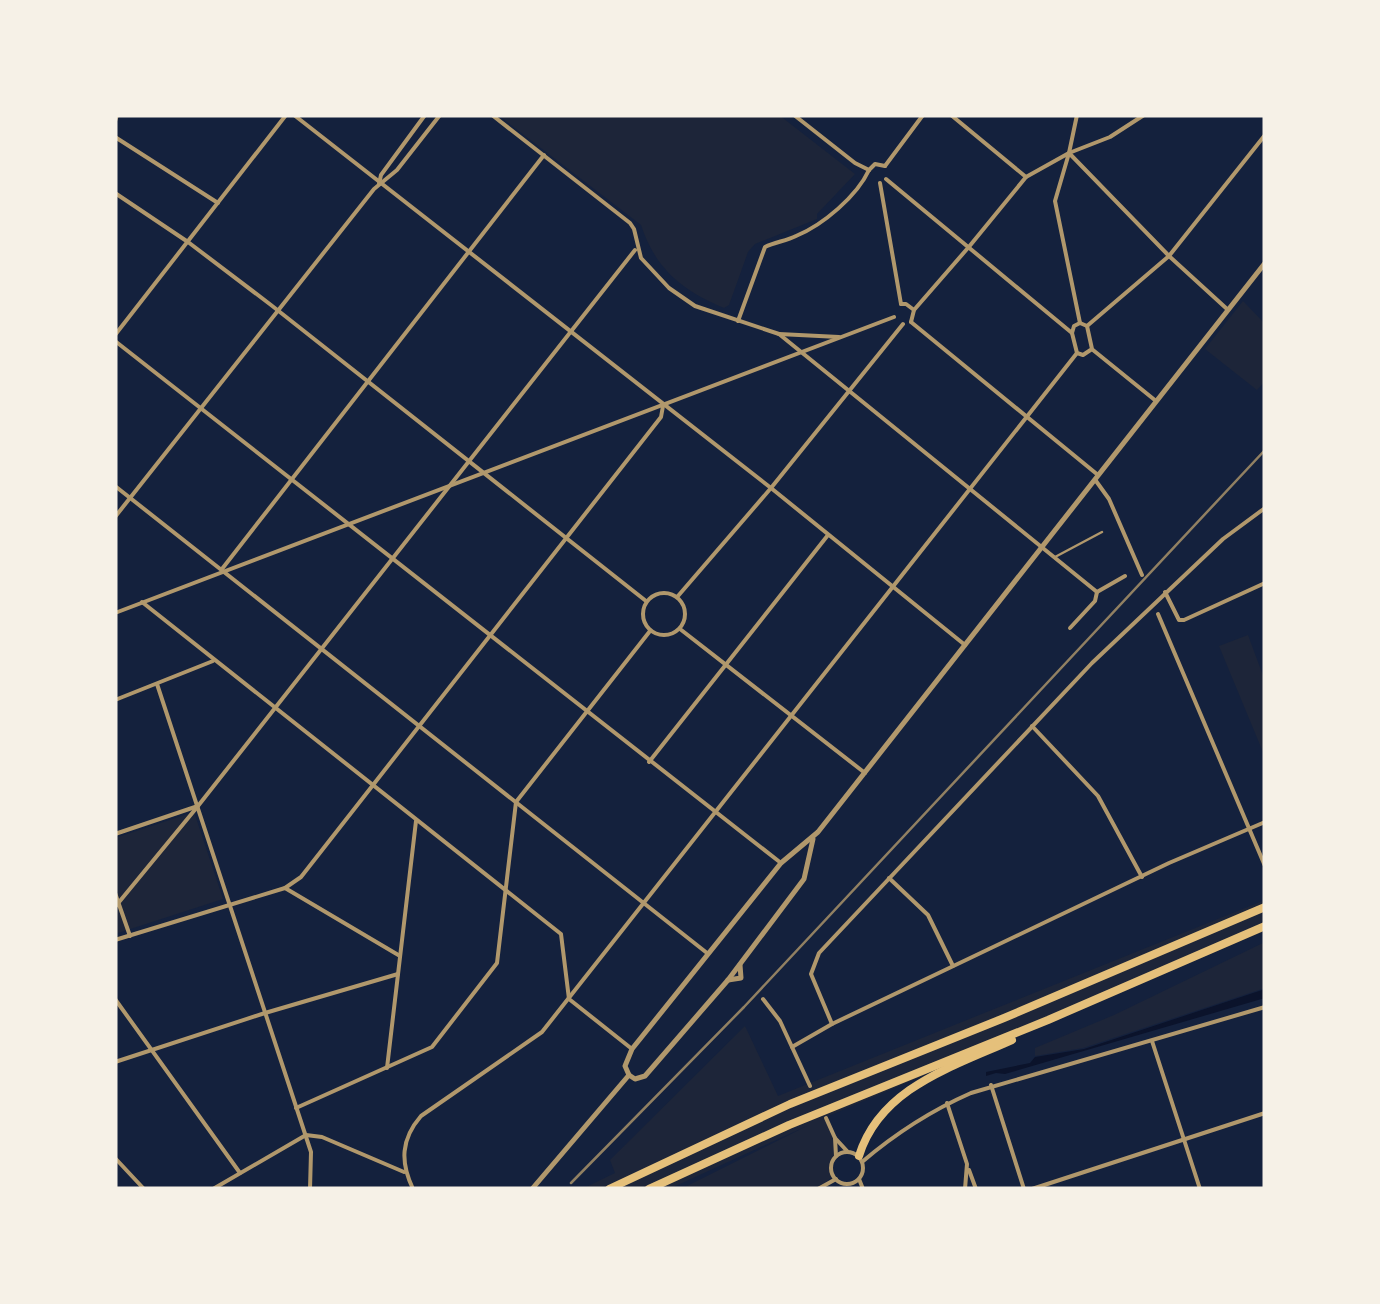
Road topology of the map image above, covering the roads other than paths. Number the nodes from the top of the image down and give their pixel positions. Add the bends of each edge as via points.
1 (286, 115) edge
2 (294, 115) edge
3 (426, 115) edge
4 (440, 115) edge
5 (492, 115) edge
6 (794, 115) edge
7 (923, 115) edge
8 (951, 115) edge
9 (1078, 115) edge
10 (1144, 115) edge
11 (1265, 135) edge
12 (115, 136) edge
13 (1069, 153) junction
14 (544, 155) junction
15 (885, 166) junction
16 (869, 172) junction
17 (1026, 177) junction
18 (883, 181) junction
19 (379, 184) junction
20 (116, 194) edge
21 (218, 202) junction
22 (188, 242) junction
23 (637, 248) junction
24 (968, 248) junction
25 (469, 253) junction
26 (1168, 256) junction
27 (1265, 263) edge
28 (900, 304) junction
29 (1227, 309) junction
30 (278, 310) junction
31 (914, 310) junction
32 (894, 317) junction
33 (738, 321) junction
34 (910, 322) junction
35 (1080, 322) junction
36 (903, 324) junction
37 (1088, 326) junction
38 (570, 331) junction
39 (1072, 332) junction
40 (778, 334) junction
41 (842, 337) junction
42 (115, 338) edge
43 (1092, 349) junction
44 (1077, 353) junction
45 (800, 354) junction
46 (370, 382) junction
47 (848, 391) junction
48 (1156, 400) junction
49 (662, 406) junction
50 (201, 408) junction
51 (1027, 416) junction
52 (468, 459) junction
53 (487, 474) junction
54 (1096, 477) junction
55 (290, 478) junction
56 (115, 486) edge
57 (448, 487) junction
58 (771, 488) junction
59 (968, 490) junction
60 (130, 498) junction
61 (115, 504) edge
62 (124, 505) junction
63 (1265, 508) edge
64 (115, 516) edge
65 (348, 524) junction
66 (1102, 532) dead end
67 (828, 535) junction
68 (568, 537) junction
69 (1042, 549) junction
70 (392, 557) junction
71 (1053, 558) junction
72 (222, 570) junction
73 (1142, 575) dead end
74 (1125, 576) dead end
75 (1265, 584) edge
76 (893, 586) junction
77 (1097, 592) junction
78 (1164, 592) junction
79 (678, 596) junction
80 (646, 601) junction
81 (142, 602) junction
82 (115, 613) edge
83 (1158, 614) dead end
84 (680, 628) junction
85 (1070, 628) dead end
86 (650, 630) junction
87 (491, 635) junction
88 (965, 645) junction
89 (320, 648) junction
90 (213, 661) junction
91 (728, 664) junction
92 (157, 684) junction
93 (115, 700) edge
94 (273, 707) junction
95 (588, 712) junction
96 (792, 714) junction
97 (420, 724) junction
98 (1032, 726) junction
99 (649, 762) junction
100 (865, 772) junction
101 (372, 786) junction
102 (516, 802) junction
103 (198, 806) junction
104 (716, 812) junction
105 (416, 820) junction
106 (1265, 822) edge
107 (1250, 828) junction
108 (115, 834) edge
109 (813, 838) junction
110 (793, 855) junction
111 (809, 860) junction
112 (781, 863) junction
113 (1265, 866) edge
114 (1142, 877) junction
115 (889, 878) junction
116 (285, 888) junction
117 (505, 890) junction
118 (115, 893) edge
119 (117, 904) edge
120 (229, 904) junction
121 (644, 904) junction
122 (1265, 907) edge
123 (1265, 926) edge
124 (130, 936) junction
125 (115, 940) edge
126 (707, 953) junction
127 (400, 956) junction
128 (740, 964) junction
129 (954, 966) junction
130 (398, 974) junction
131 (728, 980) junction
132 (115, 998) edge
133 (569, 999) junction
134 (763, 1000) dead end
135 (1096, 1000) junction
136 (1265, 1007) edge
137 (265, 1013) junction
138 (832, 1024) junction
139 (1151, 1041) junction
140 (792, 1047) junction
141 (632, 1049) junction
142 (151, 1051) junction
143 (115, 1062) edge
144 (386, 1068) junction
145 (629, 1075) junction
146 (991, 1085) junction
147 (810, 1086) dead end
148 (947, 1104) junction
149 (296, 1108) junction
150 (1265, 1113) edge
151 (826, 1118) dead end
152 (306, 1135) junction
153 (835, 1138) junction
154 (1183, 1139) junction
155 (847, 1152) junction
156 (836, 1156) junction
157 (115, 1158) edge
158 (861, 1159) junction
159 (967, 1164) junction
160 (404, 1172) junction
161 (240, 1173) junction
162 (858, 1179) junction
163 (836, 1180) junction
164 (853, 1186) edge
165 (144, 1189) edge
166 (213, 1189) edge
167 (310, 1189) edge
168 (413, 1189) edge
169 (532, 1189) edge
170 (610, 1189) edge
171 (649, 1189) edge
172 (818, 1189) edge
173 (863, 1189) edge
174 (965, 1189) edge
175 (976, 1189) edge
176 (1024, 1189) edge
177 (1032, 1189) edge
178 (1200, 1189) edge

1 - 21 street
2 - 19 street
3 - 19 street
4 - 19 street
5 - 14 street
6 - 16 street
7 - 15 street
8 - 17 street
9 - 13 street
10 - 13 street
11 - 26 street
12 - 21 street
13 - 17 street
13 - 26 street
13 - 35 street via 1056,200
14 - 23 street via 630,223
14 - 25 street
15 - 16 street via 875,164
15 - 18 street
16 - 18 street via 872,181
16 - 33 street via 825,220 765,247
17 - 24 street
18 - 24 street
18 - 28 street
19 - 25 street
19 - 30 street
20 - 22 street
21 - 22 street
22 - 30 street
22 - 42 street
23 - 33 street via 669,288 695,306
23 - 38 street
24 - 31 street
24 - 39 street
25 - 38 street
25 - 46 street
26 - 29 street
26 - 37 street
27 - 29 street
28 - 31 street
28 - 32 street
29 - 48 street
30 - 46 street
30 - 50 street
31 - 34 street
32 - 36 street
32 - 41 street
33 - 40 street
34 - 36 street
34 - 51 street
35 - 37 street
35 - 39 street
36 - 47 street
37 - 43 street
38 - 49 street
38 - 52 street
39 - 44 street
40 - 41 street
40 - 45 street
41 - 45 street
42 - 50 street
43 - 44 street
43 - 48 street
44 - 51 street
45 - 47 street
45 - 49 street
46 - 52 street
46 - 55 street
47 - 58 street
47 - 59 street
48 - 54 street
49 - 53 street
49 - 58 street
49 - 68 street via 661,417
50 - 55 street
50 - 60 street
51 - 54 street
51 - 59 street
52 - 53 street
52 - 57 street
53 - 57 street
53 - 68 street
54 - 69 street
54 - 73 street
55 - 65 street
55 - 72 street
56 - 60 street
57 - 65 street
57 - 70 street
58 - 67 street
58 - 79 street
59 - 69 street
59 - 76 street
60 - 62 street
60 - 72 street
61 - 62 street
62 - 64 street
63 - 78 street
65 - 70 street
65 - 72 street
66 - 71 lane
67 - 76 street
67 - 91 street
68 - 80 street
68 - 87 street
69 - 71 street
69 - 88 street
70 - 87 street
70 - 89 street
71 - 77 street
72 - 81 street
72 - 89 street
74 - 77 street
75 - 78 street via 1184,620
76 - 88 street
76 - 96 street
77 - 85 street
78 - 98 street
79 - 80 street via 668,592
79 - 84 street via 685,616
80 - 86 street
81 - 82 street
81 - 90 street
83 - 107 street
84 - 86 street via 667,635
84 - 91 street
86 - 95 street
87 - 95 street
87 - 97 street
88 - 100 street
89 - 94 street
89 - 97 street
90 - 92 street
90 - 94 street
91 - 96 street
91 - 99 street
92 - 93 street
92 - 103 street
94 - 101 street
94 - 103 street
95 - 99 street
95 - 102 street
96 - 100 street
96 - 104 street
97 - 101 street
97 - 102 street
98 - 114 street via 1098,796
98 - 115 street
99 - 104 street
100 - 109 street
101 - 105 street
101 - 116 street
102 - 117 street
102 - 121 street
103 - 108 street
103 - 119 street
103 - 120 street
104 - 112 street
104 - 121 street
105 - 117 street
105 - 127 street
106 - 107 street
107 - 113 street
107 - 114 street
109 - 110 street
109 - 111 street
110 - 111 street
110 - 112 street
111 - 128 street via 804,880
112 - 126 street
114 - 129 street
115 - 129 street via 928,915
115 - 138 street via 813,964 813,983
116 - 120 street
116 - 127 street
117 - 133 street via 561,934
117 - 144 street via 497,963 432,1047
118 - 119 street
119 - 124 street
120 - 124 street
120 - 137 street
121 - 126 street
121 - 133 street
122 - 170 highway via 790,1104
123 - 135 highway
124 - 125 street
126 - 141 street
127 - 130 street
128 - 131 street
128 - 131 street via 743,980
129 - 138 street
130 - 137 street
130 - 144 street
131 - 145 street via 645,1076
132 - 142 street
133 - 141 street
133 - 160 street via 542,1032 421,1116 405,1139
134 - 140 street
135 - 158 highway via 904,1092 872,1125
135 - 171 highway
136 - 139 street
137 - 142 street
137 - 149 street
138 - 140 street
139 - 146 street
139 - 154 street
140 - 147 street
141 - 145 street via 625,1066
142 - 143 street
142 - 161 street
144 - 149 street
145 - 169 street
146 - 148 street
146 - 176 street
148 - 158 street
148 - 159 street
149 - 152 street
150 - 154 street
151 - 153 street
152 - 160 street
152 - 161 street
152 - 167 street
153 - 155 street
153 - 156 street
154 - 177 street
154 - 178 street
155 - 156 street
155 - 158 street
156 - 163 street
157 - 165 street
158 - 162 street
159 - 174 street
159 - 175 street
160 - 168 street
161 - 166 street
162 - 164 street
162 - 173 street
163 - 164 street
163 - 172 street

